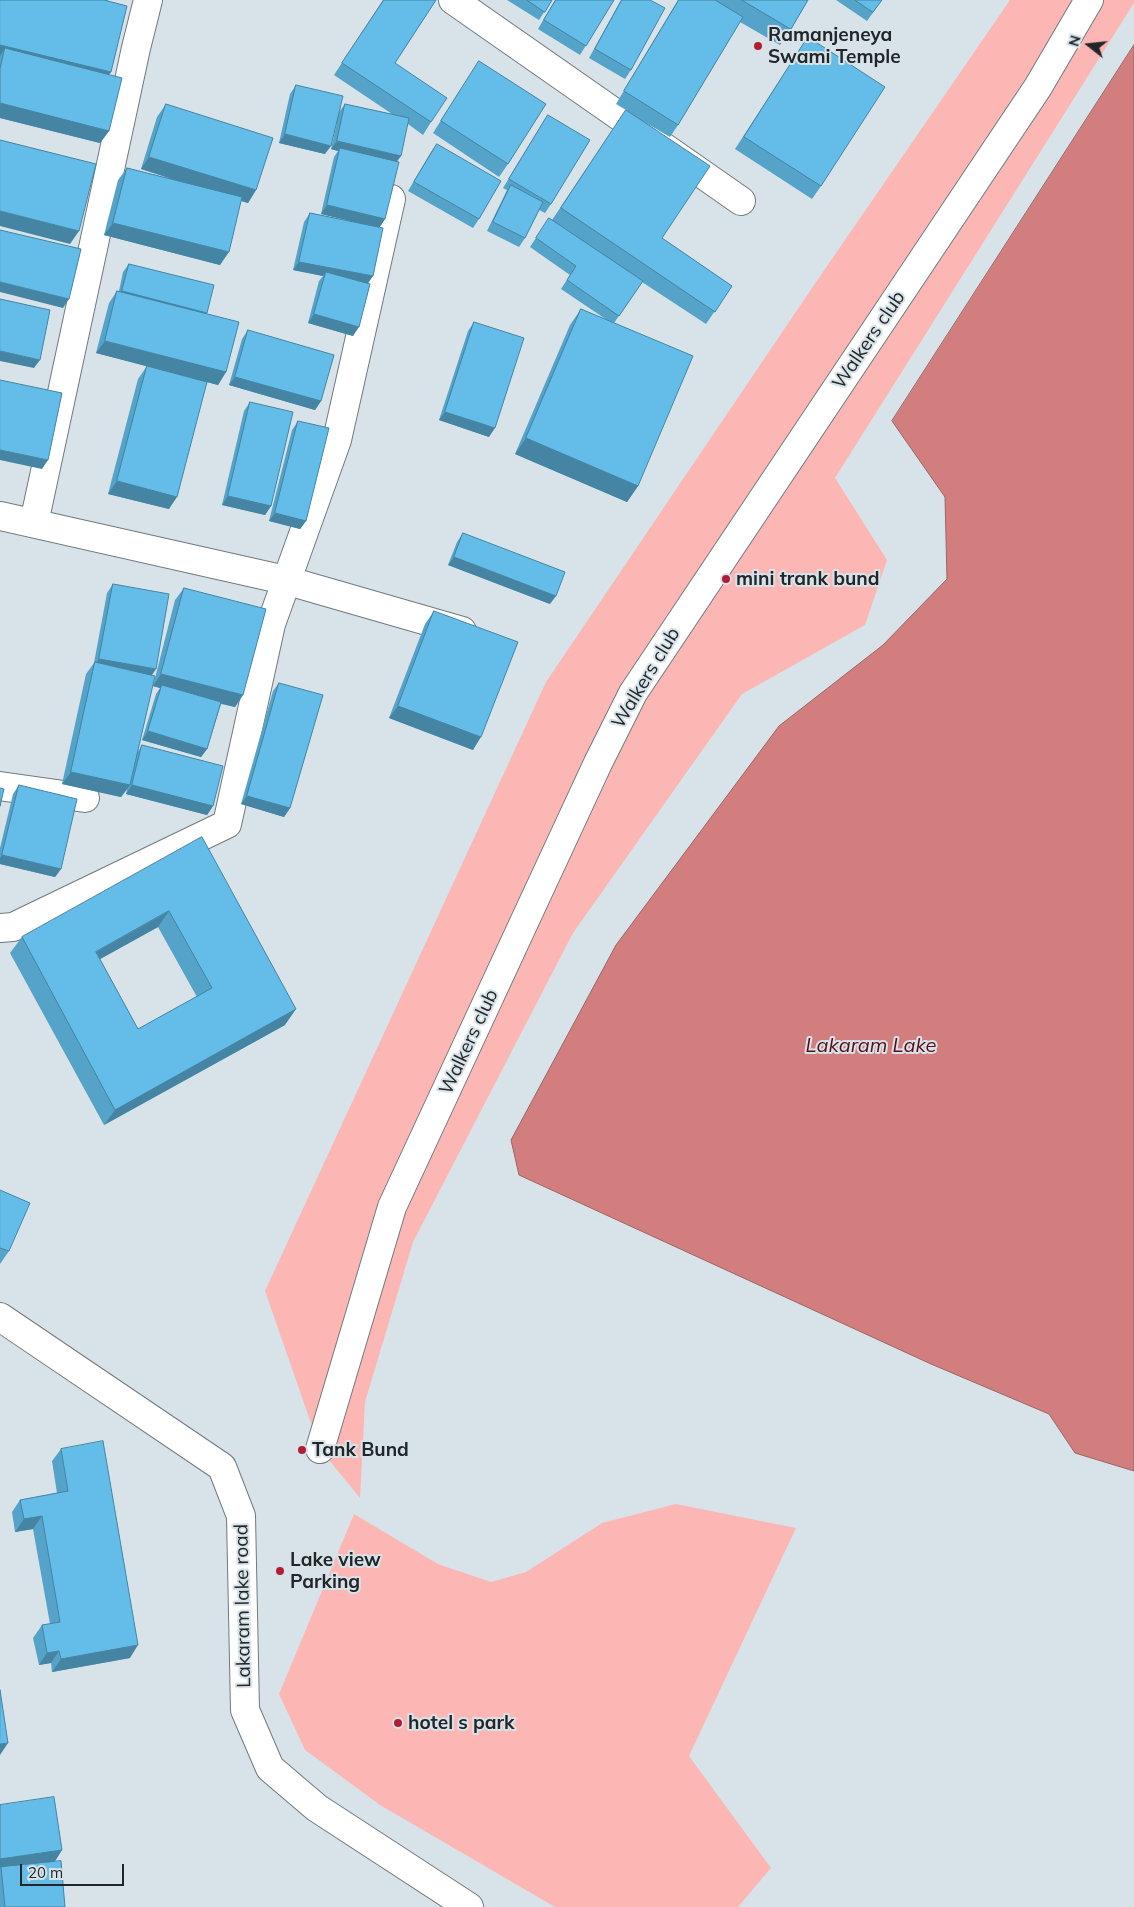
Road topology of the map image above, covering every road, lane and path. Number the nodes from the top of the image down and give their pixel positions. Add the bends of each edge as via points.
1 (148, 0) edge
2 (454, 0) edge
3 (1089, 0) edge
4 (391, 199) edge
5 (742, 201) dead end
6 (0, 516) edge
7 (34, 523) junction
8 (285, 580) junction
9 (487, 638) edge
10 (0, 786) edge
11 (85, 798) edge
12 (0, 928) edge
13 (0, 1317) edge
14 (320, 1450) dead end
15 (469, 1907) edge

1 - 7 street
2 - 5 street
3 - 14 street, Walkers club via 1038,87 633,693 392,1208
4 - 8 street via 337,440
6 - 7 street
7 - 8 street
8 - 9 street
8 - 12 street via 271,624 227,824 13,927
10 - 11 street
13 - 15 street, Lakaram lake road via 222,1467 241,1516 245,1710 270,1768 318,1808

